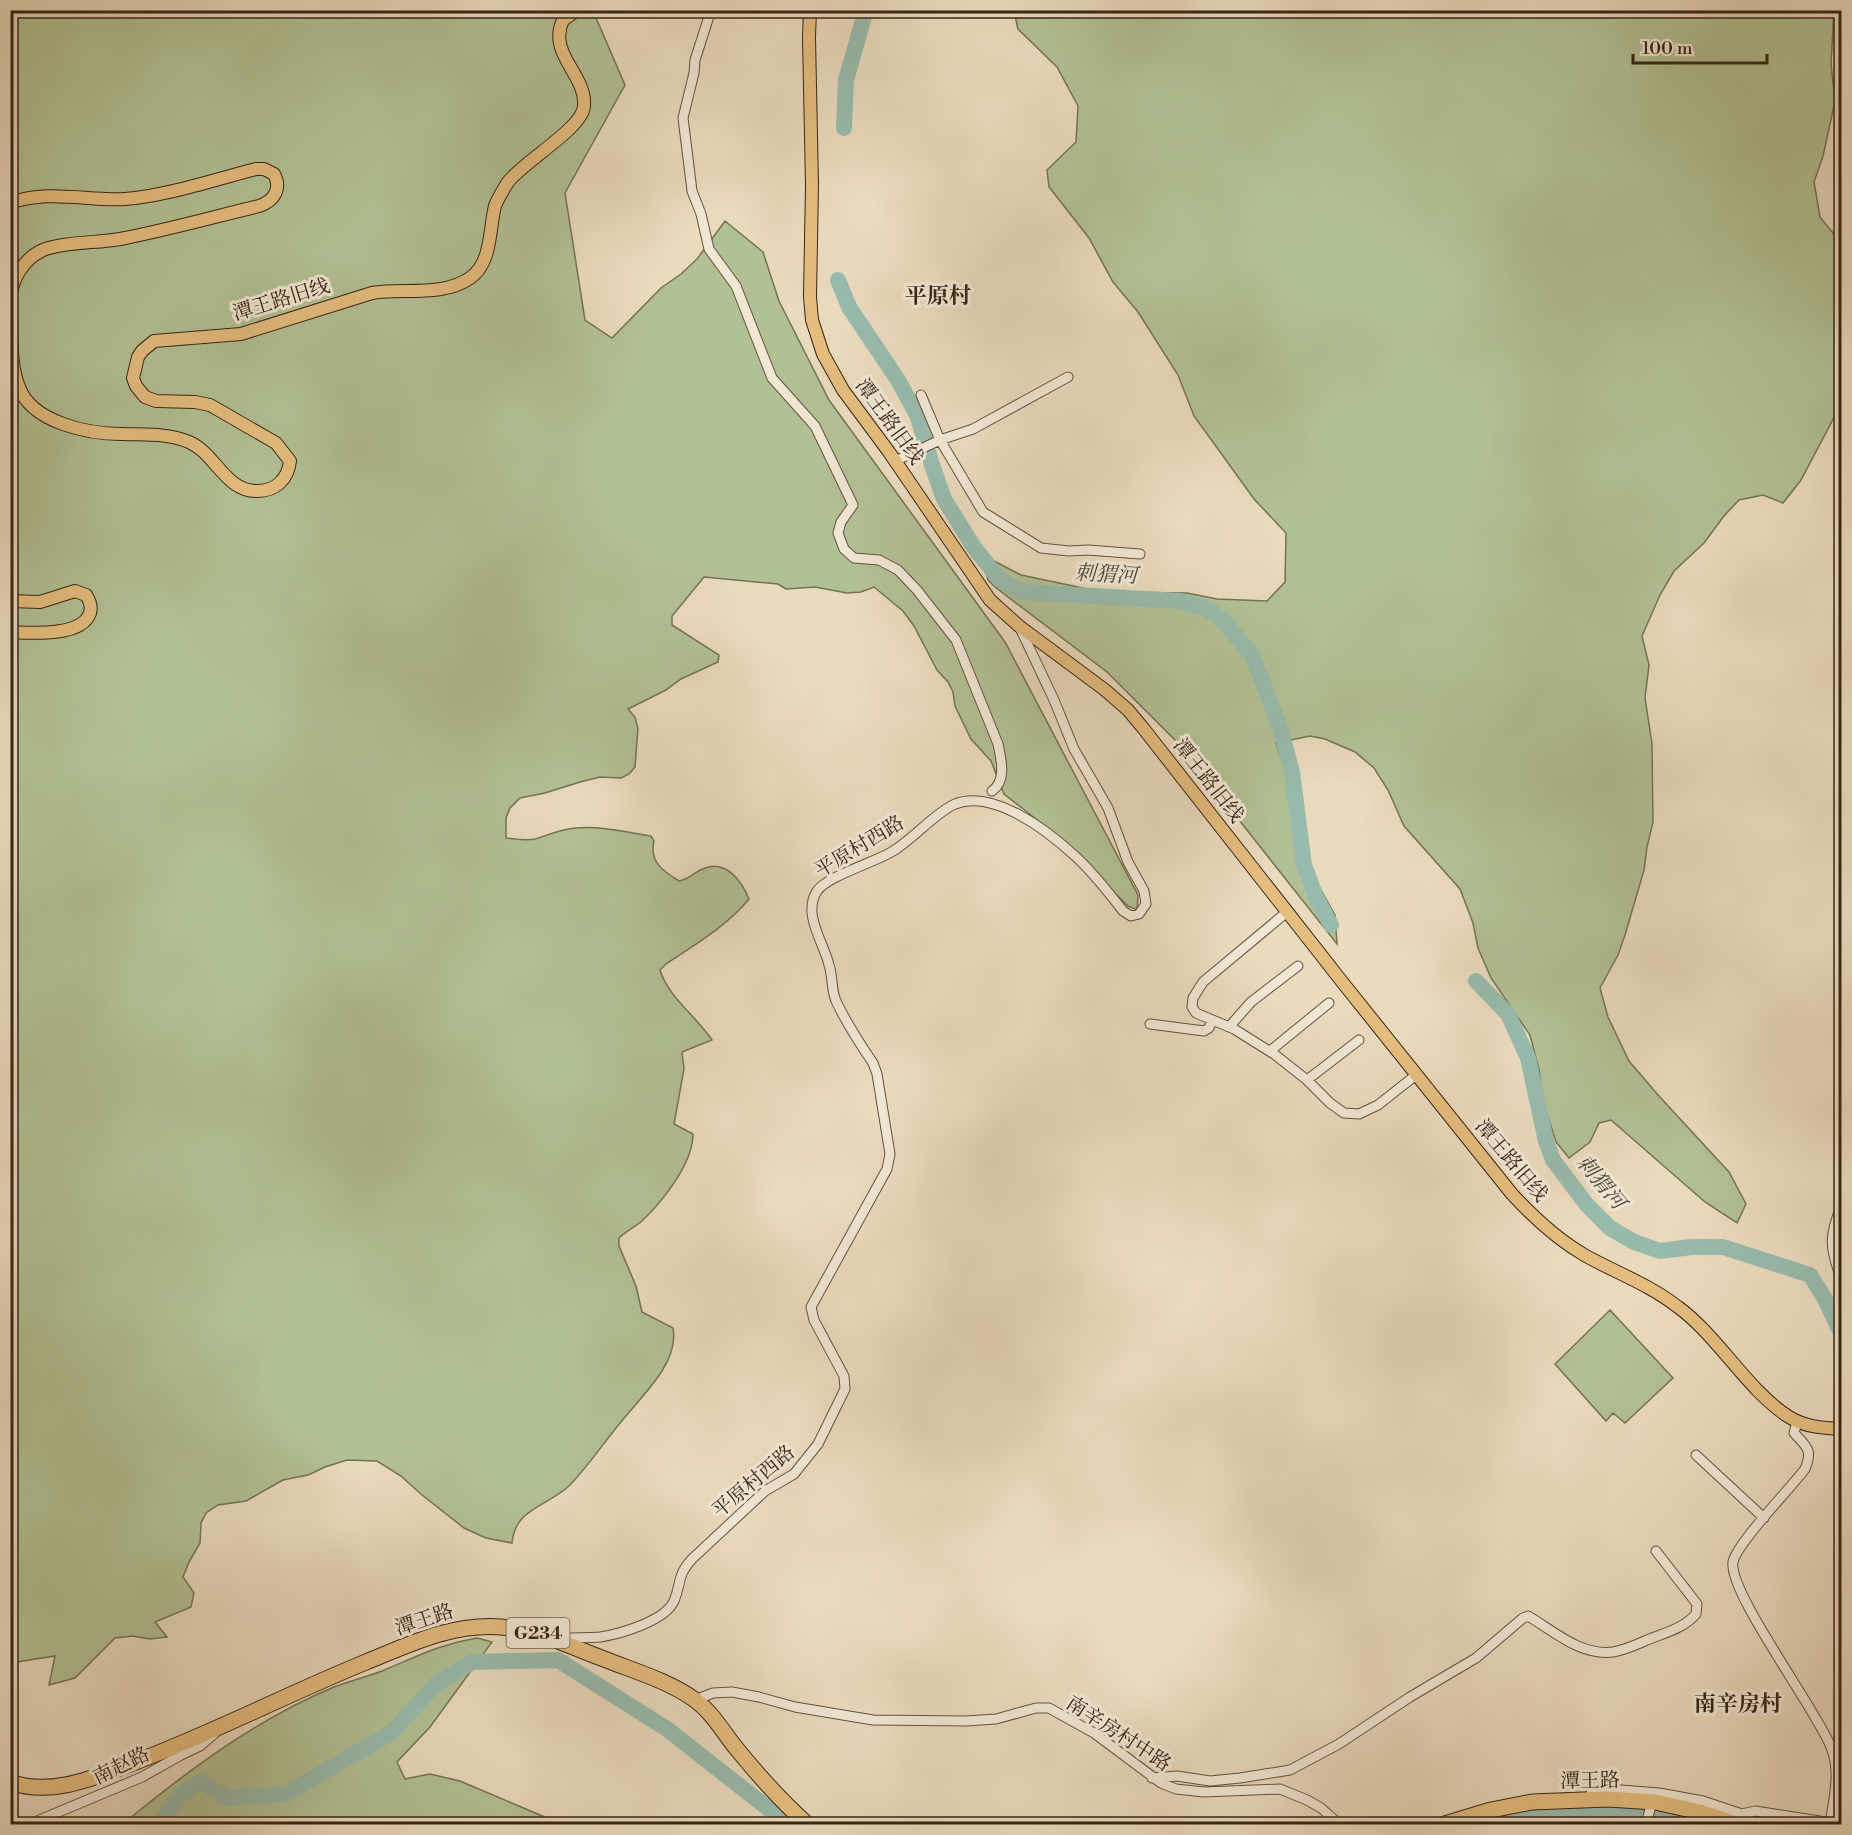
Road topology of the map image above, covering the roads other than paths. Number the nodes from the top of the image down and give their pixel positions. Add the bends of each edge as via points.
1 (577, 10) edge
2 (711, 10) edge
3 (810, 10) edge
4 (10, 202) edge
5 (10, 302) edge
6 (10, 315) edge
7 (1068, 377) dead end
8 (921, 395) dead end
9 (940, 440) junction
10 (895, 461) junction
11 (1140, 554) dead end
12 (10, 601) edge
13 (1019, 626) junction
14 (10, 632) edge
15 (992, 791) dead end
16 (1287, 912) junction
17 (1298, 966) dead end
18 (1329, 1003) dead end
19 (1212, 1020) junction
20 (1150, 1024) dead end
21 (1229, 1027) junction
22 (1359, 1040) dead end
23 (1270, 1051) junction
24 (1416, 1075) junction
25 (1307, 1080) junction
26 (1842, 1205) edge
27 (1842, 1282) edge
28 (1797, 1422) junction
29 (1837, 1429) edge
30 (1696, 1455) dead end
31 (1764, 1518) junction
32 (1656, 1551) dead end
33 (555, 1638) junction
34 (695, 1700) junction
35 (219, 1726) junction
36 (1152, 1778) junction
37 (10, 1782) edge
38 (1561, 1801) junction
39 (1651, 1802) junction
40 (1739, 1819) edge
41 (1462, 1820) junction
42 (1646, 1823) edge
43 (30, 1824) edge
44 (807, 1824) edge
45 (1339, 1824) edge
46 (1432, 1824) edge
47 (1446, 1824) edge
48 (1758, 1824) edge
49 (1835, 1824) edge

1 - 6 main road, 潭王路旧线 via 563,20 559,38 583,95 583,113 576,124 525,164 505,187 495,208 487,252 473,276 438,289 372,293 241,334 154,341 138,357 133,378 145,397 210,405 276,443 290,461 287,474 274,488 242,489 202,450 188,442 157,435 96,433 40,411 19,387
2 - 15 street via 682,118 692,191 709,249 736,286 772,378 815,426 853,505 838,533 844,549 854,558 879,560 898,570 956,640 998,744 1002,772
3 - 10 main road, 潭王路旧线 via 812,320 830,369
4 - 5 main road via 42,196 127,199 256,169 274,174 278,184 275,195 259,206 135,236 44,250 21,268
7 - 9 street via 973,429
8 - 9 street
9 - 10 street
9 - 11 street via 983,512 1041,548
10 - 13 main road, 潭王路旧线 via 990,600
12 - 14 main road via 40,602 75,591 86,595 91,604 89,616 74,628
13 - 16 main road, 潭王路旧线 via 1128,710
13 - 33 street, 平原村西路 via 1074,749 1108,808 1146,904 1139,914 1131,916 1077,856 1024,818 981,801 953,805 893,851 817,891 812,917 830,967 831,986 877,1074 890,1154 887,1169 812,1307 814,1320 844,1376 845,1389 808,1460 794,1474 765,1491 692,1559 682,1570 674,1602 667,1610 650,1622 620,1633
16 - 19 street via 1203,982 1192,1007
16 - 24 main road, 潭王路旧线
17 - 21 street via 1251,1002
18 - 23 street
19 - 20 street via 1204,1031
19 - 21 street
21 - 23 street
22 - 25 street
23 - 25 street
24 - 25 street via 1378,1105 1359,1114 1344,1113
24 - 28 main road, 潭王路旧线 via 1512,1194 1542,1224 1585,1255 1677,1306 1766,1398
26 - 27 street via 1833,1226 1831,1245
28 - 29 main road, 潭王路旧线
28 - 31 street via 1794,1433 1808,1447 1810,1457 1805,1469
30 - 31 street
31 - 49 street via 1739,1547 1733,1563 1734,1576 1831,1747 1836,1768
32 - 36 street via 1697,1604 1696,1614 1688,1623 1612,1652 1569,1642 1528,1616 1476,1658 1339,1744 1290,1770 1210,1780
33 - 34 highway, 潭王路 / G234
33 - 35 highway, 潭王路 / G234 via 500,1627 471,1626 445,1631
34 - 36 street, 南辛房村中路 via 712,1693 732,1692 873,1720 996,1719 1049,1708 1094,1733
34 - 44 highway, 潭王路 / G234 via 782,1802
35 - 37 highway, 潭王路 / G234 via 74,1784 39,1788
35 - 43 street, 南赵路 via 200,1746 142,1777
36 - 45 street, 南辛房村中路 via 1176,1789 1204,1792 1280,1789 1321,1808
38 - 39 highway, 潭王路
38 - 40 street via 1569,1794 1621,1790 1659,1793 1702,1801
38 - 41 highway, 潭王路 via 1532,1802
39 - 40 highway, 潭王路
39 - 42 street
40 - 48 street
40 - 49 street via 1755,1811
41 - 46 street
41 - 47 highway, 潭王路

